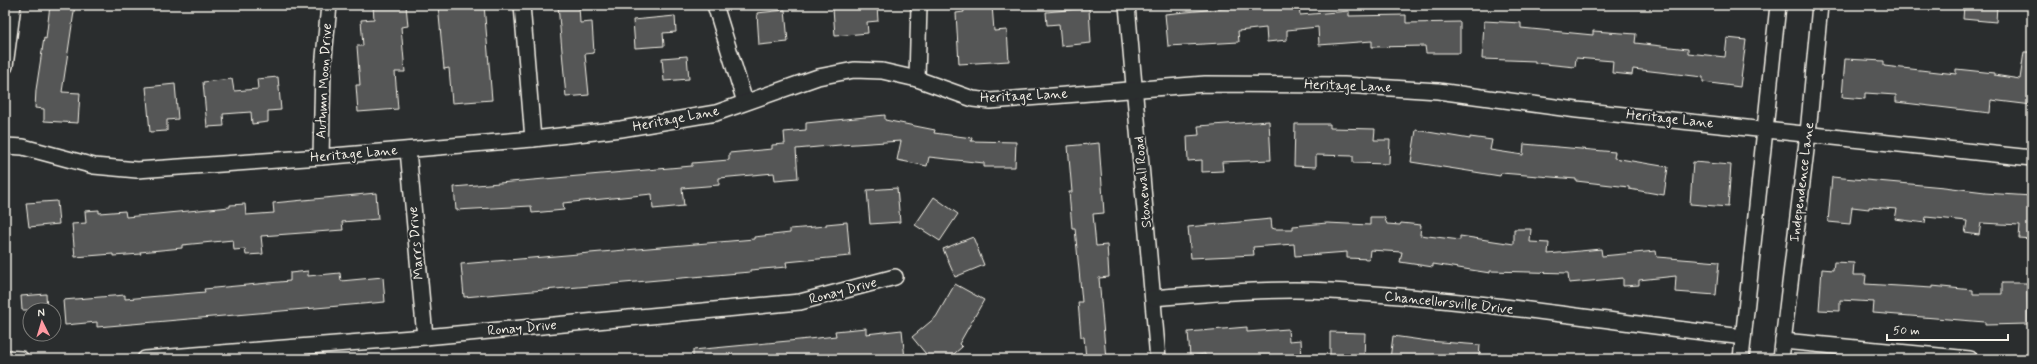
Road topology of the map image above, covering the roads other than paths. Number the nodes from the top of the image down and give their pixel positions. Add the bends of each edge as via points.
1 (13, 5) edge
2 (329, 5) edge
3 (522, 5) edge
4 (715, 5) edge
5 (919, 5) edge
6 (1127, 5) edge
7 (1778, 5) edge
8 (1820, 5) edge
9 (5, 66) edge
10 (917, 79) junction
11 (1135, 88) junction
12 (745, 102) junction
13 (1765, 129) junction
14 (1808, 133) junction
15 (533, 139) junction
16 (5, 146) edge
17 (408, 150) junction
18 (320, 157) junction
19 (2032, 158) edge
20 (895, 277) dead end
21 (1153, 298) junction
22 (425, 336) junction
23 (1743, 337) junction
24 (1783, 341) junction
25 (5, 358) edge
26 (21, 359) edge
27 (145, 359) edge
28 (1158, 359) edge
29 (1741, 359) edge
30 (1781, 359) edge
31 (1970, 359) edge

1 - 9 street
2 - 18 street, Autumn Moon Drive via 322,68
3 - 15 street
4 - 12 street
5 - 10 street
6 - 11 street, Stonewall Road
7 - 13 street
8 - 14 street, Independence Lane
10 - 11 street, Heritage Lane via 973,99 990,101
10 - 12 street, Heritage Lane via 882,71 854,70 818,77
11 - 13 street, Heritage Lane via 1204,84 1344,85 1438,91 1577,110
11 - 21 street, Stonewall Road
12 - 15 street, Heritage Lane via 716,113 628,128
13 - 14 street, Heritage Lane
13 - 23 street
14 - 19 street, Heritage Lane
14 - 24 street, Independence Lane
15 - 17 street, Heritage Lane
16 - 18 street, Heritage Lane via 23,146 94,166 137,170
17 - 18 street, Heritage Lane
17 - 22 street, Marrs Drive
20 - 22 street, Ronay Drive via 800,302
21 - 23 street, Chancellorsville Drive via 1236,292 1330,291 1460,303
21 - 28 street, Stonewall Road
22 - 27 street, Ronay Drive
23 - 29 street
24 - 30 street, Independence Lane
24 - 31 street
25 - 26 street

